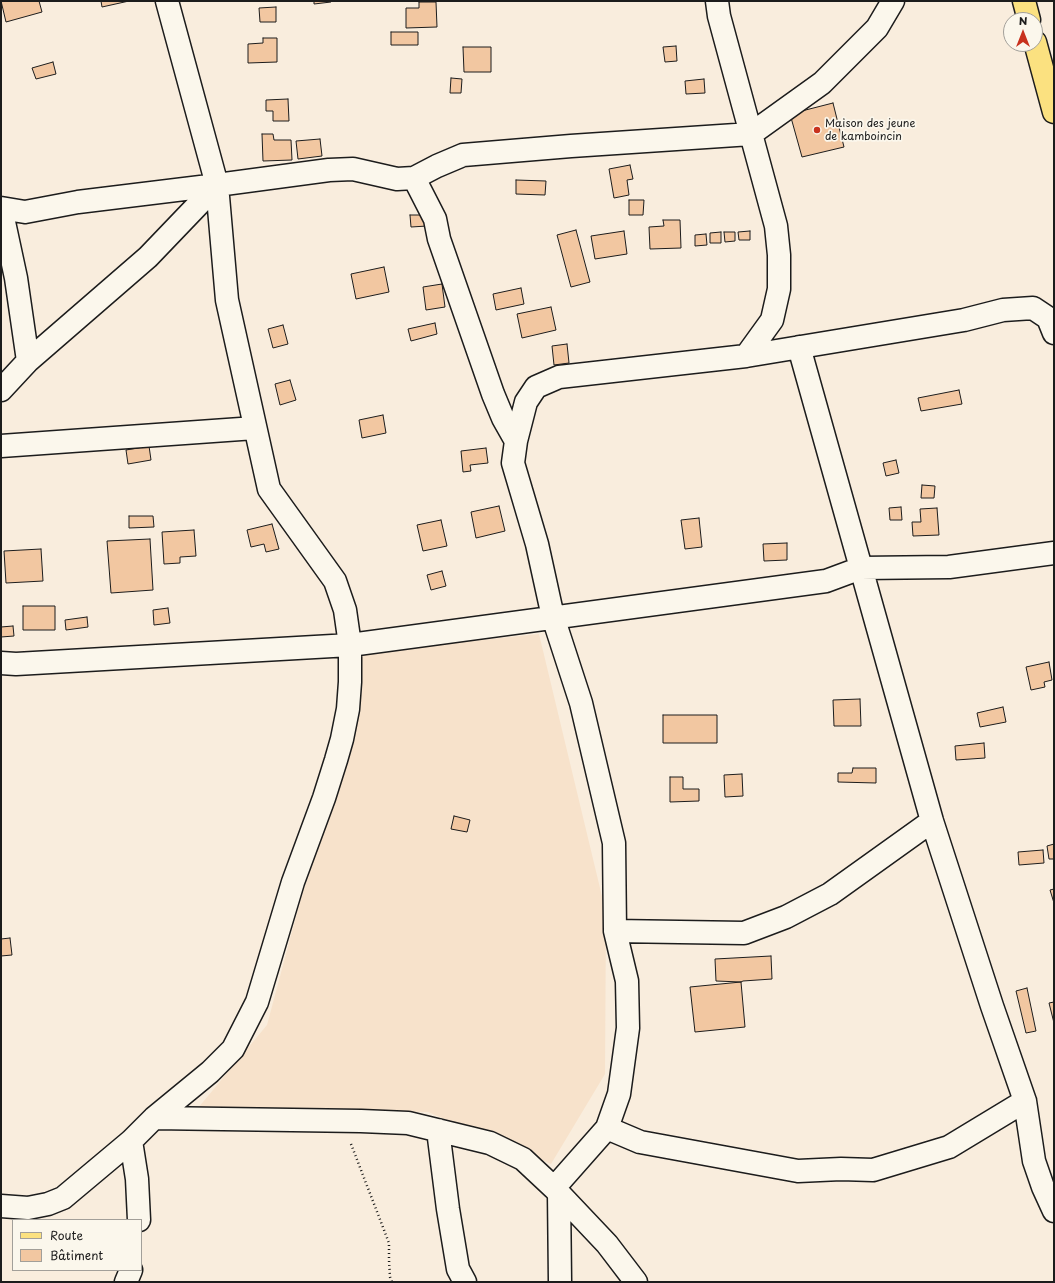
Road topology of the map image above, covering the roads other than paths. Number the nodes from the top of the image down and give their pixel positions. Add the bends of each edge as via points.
1 (167, 1) edge
2 (717, 1) edge
3 (893, 1) edge
4 (1024, 1) edge
5 (1027, 12) edge
6 (1038, 52) edge
7 (1054, 112) edge
8 (752, 134) junction
9 (414, 178) junction
10 (217, 185) junction
11 (1, 208) edge
12 (1054, 333) edge
13 (799, 347) junction
14 (746, 356) junction
15 (28, 361) junction
16 (1, 390) edge
17 (256, 428) junction
18 (516, 441) junction
19 (1, 446) edge
20 (1054, 553) edge
21 (861, 568) junction
22 (553, 617) junction
23 (350, 645) junction
24 (1, 663) edge
25 (932, 821) junction
26 (615, 931) junction
27 (1025, 1101) junction
28 (154, 1118) junction
29 (607, 1128) junction
30 (438, 1130) junction
31 (130, 1141) junction
32 (557, 1191) junction
33 (1, 1206) edge
34 (1054, 1211) edge
35 (139, 1219) edge
36 (132, 1271) edge
37 (126, 1282) edge
38 (465, 1282) edge
39 (560, 1282) edge
40 (636, 1282) edge

1 - 10 street
2 - 8 street
3 - 8 street via 877,28 822,83
4 - 5 main road
6 - 7 main road
8 - 9 street via 463,155
8 - 14 street via 776,226 780,255 780,289 772,320
9 - 10 street via 397,178 353,169
9 - 18 street via 435,218 439,239 493,394
10 - 11 street via 78,202 25,212
10 - 15 street via 148,257
10 - 17 street via 227,300
11 - 15 street via 16,278
12 - 13 street via 1048,318 1032,308 1003,310 964,320
13 - 14 street
13 - 21 street
14 - 18 street via 559,377 536,386 526,402
15 - 16 street
17 - 19 street
17 - 23 street via 269,489 334,581 345,610
18 - 22 street via 513,463 537,544
20 - 21 street via 949,567
21 - 22 street via 826,581
21 - 25 street
22 - 23 street
22 - 26 street via 581,703 614,843
23 - 24 street via 24,664
23 - 28 street via 348,709 342,739 324,798 293,882 257,1002 232,1049 210,1072
25 - 26 street via 830,894 744,933
25 - 27 street
26 - 29 street via 627,981 628,1028 619,1094
27 - 29 street via 949,1147 873,1170 798,1171 640,1142
27 - 34 street via 1034,1161
28 - 30 street via 340,1120 408,1123
28 - 31 street
29 - 32 street
30 - 32 street via 490,1143 522,1159
30 - 38 street via 458,1269
31 - 33 street via 63,1198 28,1208
31 - 35 street via 137,1179
32 - 39 street
32 - 40 street via 607,1244
36 - 37 street

